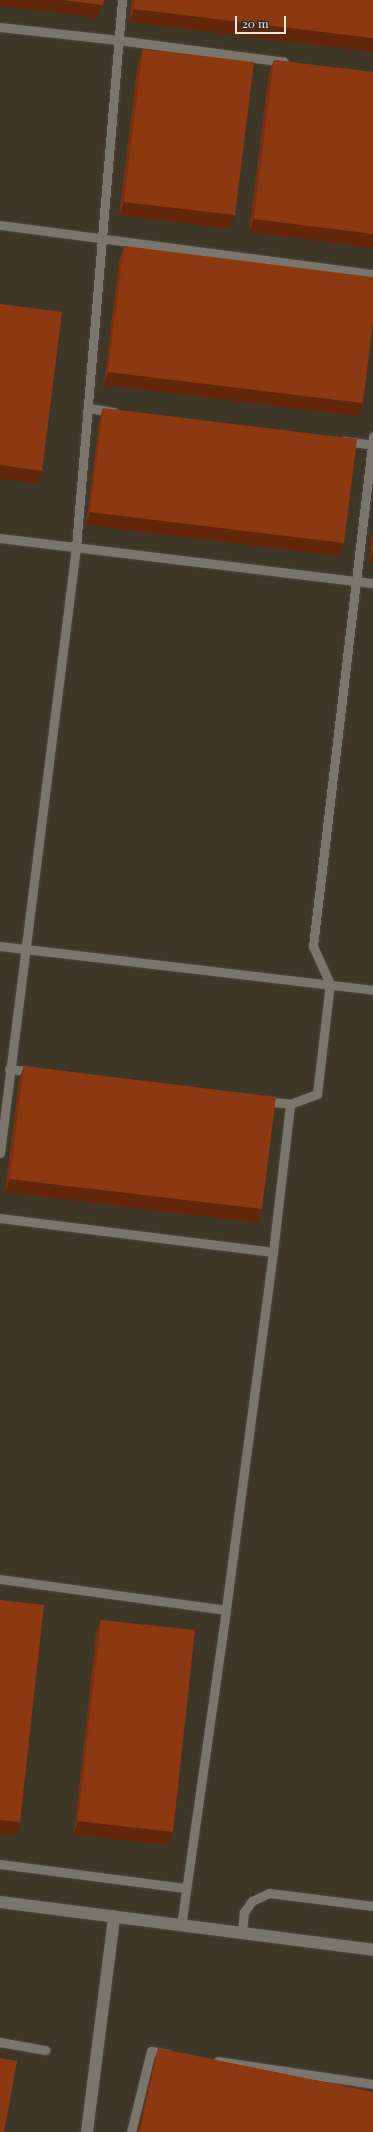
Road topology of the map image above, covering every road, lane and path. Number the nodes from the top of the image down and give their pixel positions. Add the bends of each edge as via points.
1 (122, 0) edge
2 (0, 26) edge
3 (118, 40) junction
4 (296, 64) edge
5 (0, 225) edge
6 (103, 239) junction
7 (373, 274) edge
8 (88, 408) junction
9 (128, 413) edge
10 (332, 440) edge
11 (373, 442) edge
12 (0, 538) edge
13 (76, 547) junction
14 (355, 580) junction
15 (373, 583) edge
16 (0, 946) edge
17 (24, 949) junction
18 (330, 984) junction
19 (373, 990) edge
20 (9, 1069) junction
21 (40, 1073) edge
22 (251, 1100) edge
23 (290, 1104) junction
24 (0, 1153) edge
25 (0, 1218) edge
26 (273, 1252) junction
27 (0, 1579) edge
28 (226, 1610) junction
29 (0, 1864) edge
30 (186, 1888) junction
31 (0, 1902) edge
32 (373, 1906) edge
33 (114, 1917) junction
34 (180, 1925) junction
35 (242, 1933) junction
36 (373, 1950) edge
37 (0, 2042) edge
38 (44, 2050) dead end
39 (174, 2055) edge
40 (212, 2060) edge
41 (373, 2084) edge
42 (86, 2132) edge
43 (131, 2132) edge

1 - 3 lane
2 - 3 lane
3 - 4 lane
3 - 6 lane
5 - 6 lane
6 - 7 lane
6 - 8 lane
8 - 9 lane
8 - 13 lane
10 - 11 lane
11 - 14 lane
12 - 13 lane
13 - 14 lane
13 - 17 lane
14 - 15 lane
14 - 18 lane via 313,946
16 - 17 lane
17 - 18 lane
17 - 20 lane
18 - 19 lane
18 - 23 lane via 317,1094
20 - 21 lane
20 - 24 lane
22 - 23 lane
23 - 26 lane
25 - 26 lane
26 - 28 lane
27 - 28 lane
28 - 30 lane
29 - 30 lane
30 - 34 lane
31 - 33 street
32 - 35 lane via 269,1893 252,1901 244,1912
33 - 34 street
33 - 42 street
34 - 35 street
35 - 36 street
37 - 38 lane
39 - 43 lane via 151,2051
40 - 41 lane

